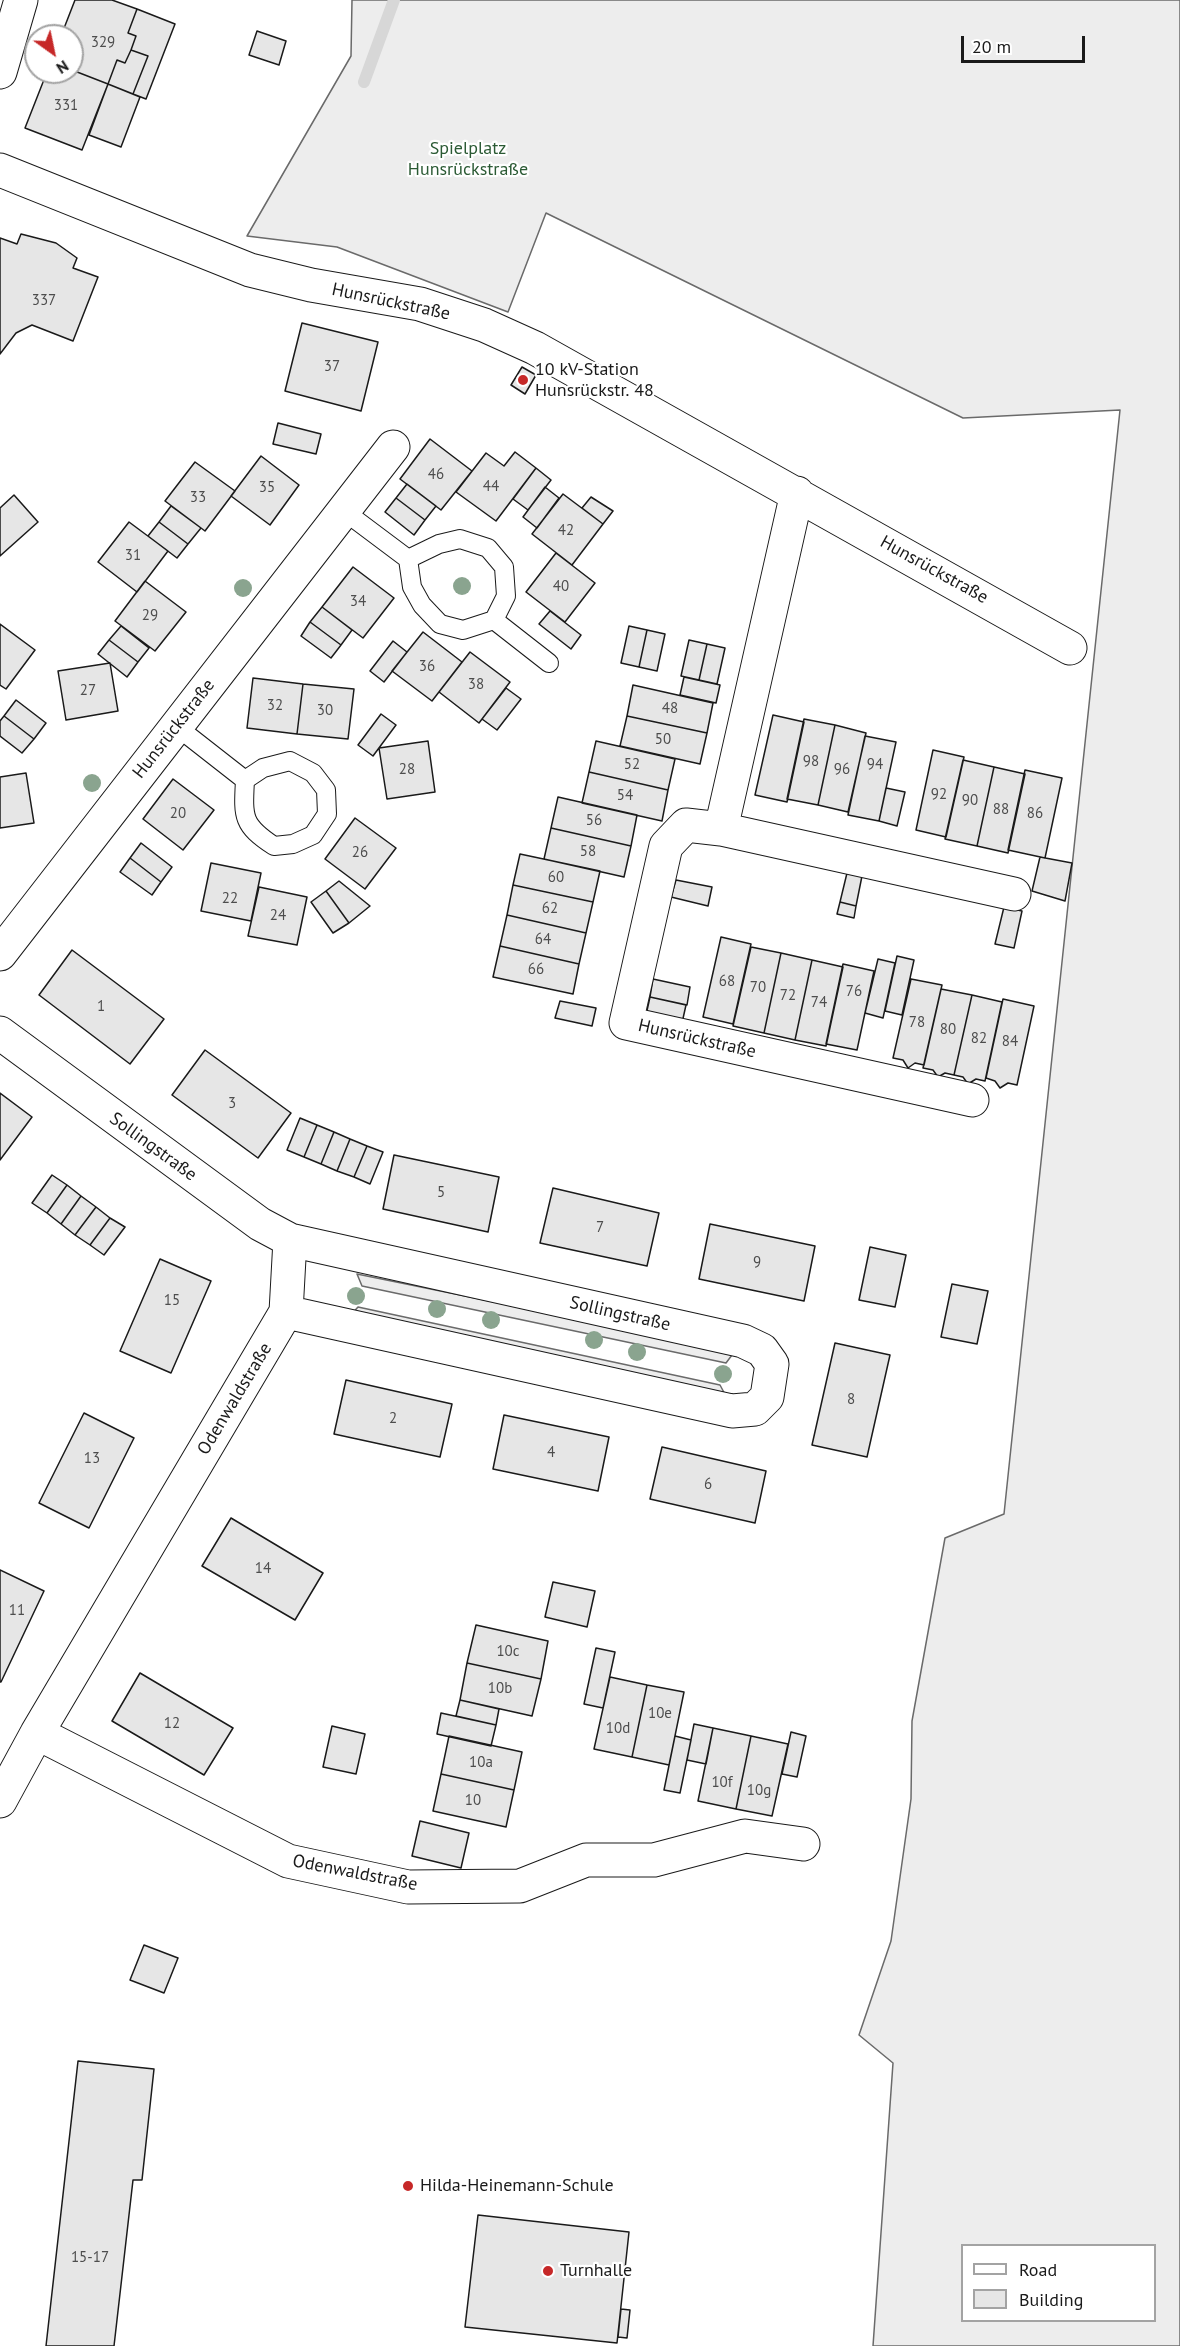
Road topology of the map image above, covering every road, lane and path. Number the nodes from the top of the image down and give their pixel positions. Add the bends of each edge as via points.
1 (21, 0) edge
2 (0, 72) edge
3 (0, 170) edge
4 (393, 447) dead end
5 (797, 493) junction
6 (344, 511) junction
7 (408, 559) junction
8 (494, 620) junction
9 (1070, 648) dead end
10 (549, 663) dead end
11 (176, 726) junction
12 (245, 780) junction
13 (721, 829) junction
14 (1014, 894) dead end
15 (0, 954) edge
16 (0, 1034) edge
17 (972, 1100) dead end
18 (290, 1240) junction
19 (286, 1312) junction
20 (37, 1733) junction
21 (0, 1801) edge
22 (803, 1844) dead end

1 - 2 street
3 - 5 street, Hunsrückstraße via 250,270 420,304 484,325 535,348
4 - 6 street, Hunsrückstraße
5 - 9 street, Hunsrückstraße
5 - 13 street
6 - 7 lane
6 - 11 street, Hunsrückstraße
7 - 8 lane via 412,587 440,624 463,630
7 - 8 lane via 460,539 488,548 504,567 506,596
8 - 10 lane
11 - 12 lane
11 - 15 street, Hunsrückstraße
12 - 12 lane via 244,810 254,833 274,846 293,844 313,835 327,814 326,790 313,772 290,761 263,768
13 - 14 street, Hunsrückstraße
13 - 17 street, Hunsrückstraße via 686,825 666,846 626,1023
16 - 18 street, Sollingstraße via 260,1224
18 - 19 street, Odenwaldstraße
18 - 19 street, Sollingstraße via 743,1341 762,1350 772,1364 767,1397 755,1409 732,1411
19 - 20 street, Odenwaldstraße
20 - 21 street, Odenwaldstraße
20 - 22 street, Odenwaldstraße via 288,1861 408,1887 520,1886 586,1860 654,1860 745,1836

